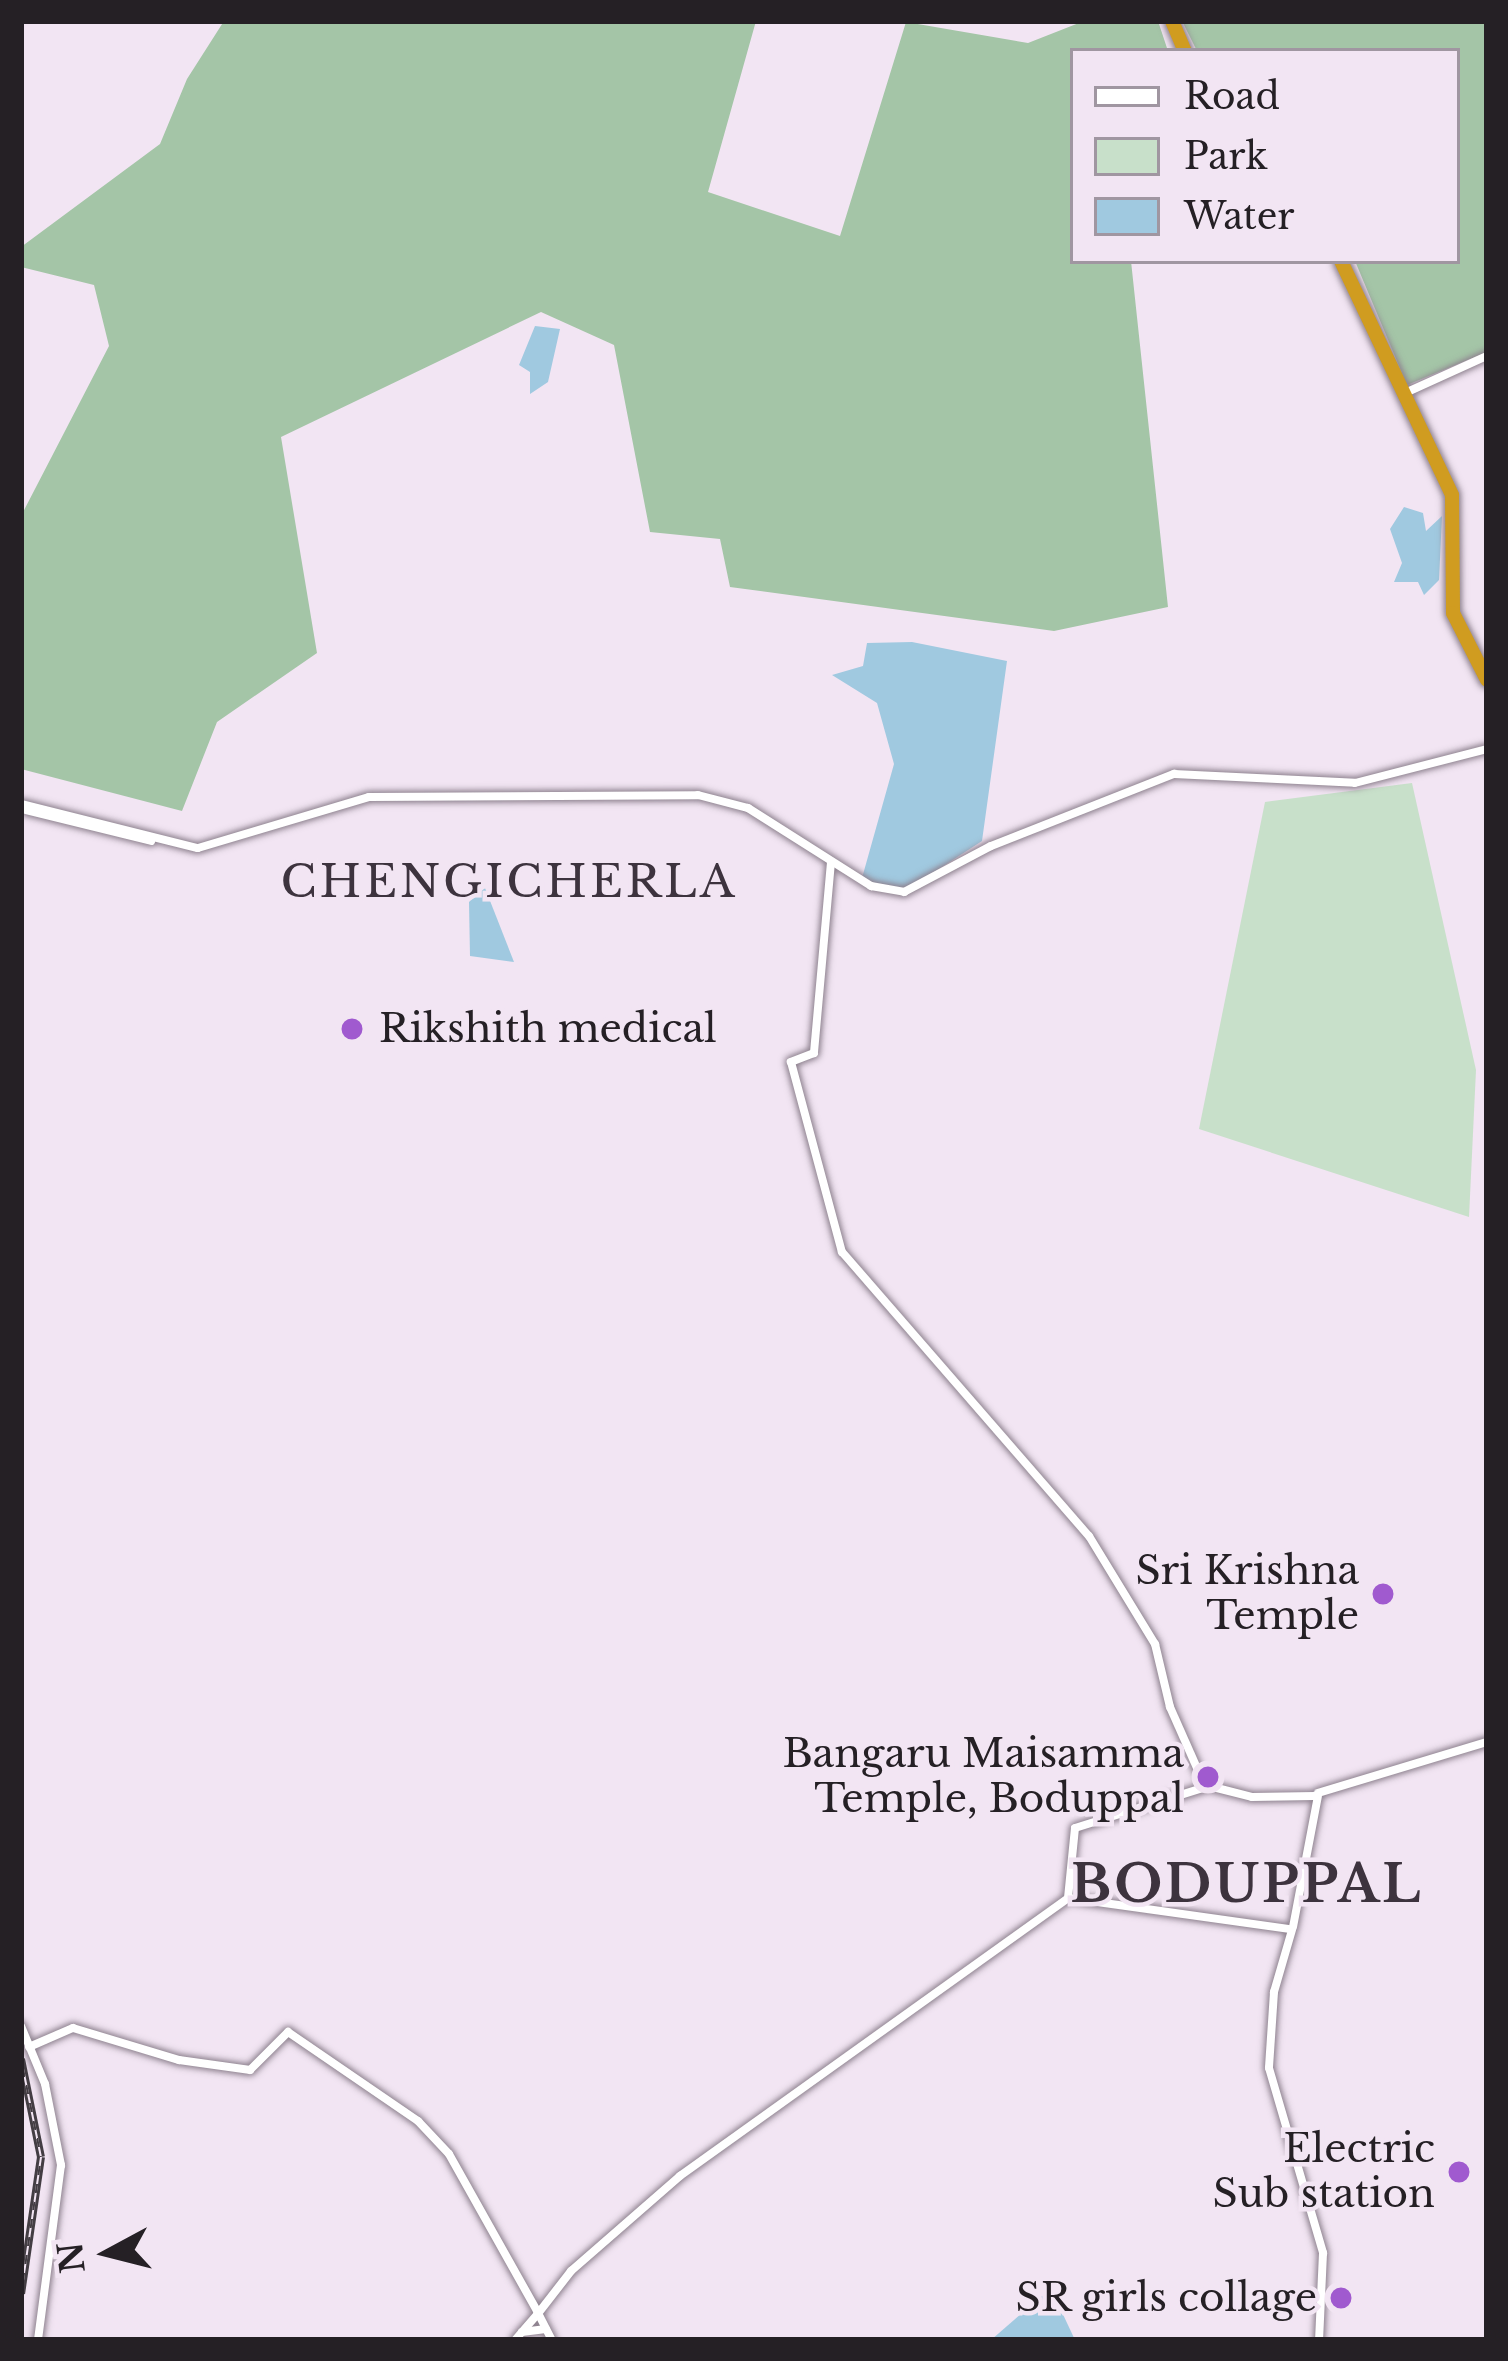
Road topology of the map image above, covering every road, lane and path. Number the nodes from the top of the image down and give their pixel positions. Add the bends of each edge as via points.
1 (1344, 264) edge
2 (1344, 264) edge
3 (1487, 356) edge
4 (1404, 394) junction
5 (1461, 629) junction
6 (1487, 678) edge
7 (1487, 748) edge
8 (21, 806) edge
9 (831, 862) junction
10 (1487, 1743) edge
11 (1205, 1786) junction
12 (1317, 1795) junction
13 (1069, 1897) junction
14 (1292, 1928) junction
15 (21, 2026) edge
16 (29, 2047) junction
17 (538, 2314) junction
18 (546, 2328) junction
19 (519, 2336) edge
20 (38, 2340) edge
21 (551, 2340) edge
22 (1319, 2340) edge

1 - 4 highway
2 - 5 highway via 1452,495 1450,586
3 - 4 street
4 - 5 highway via 1454,491
5 - 6 highway
7 - 9 street via 1355,783 1174,774 991,846 904,892 871,886
8 - 9 street via 198,848 369,797 701,796 748,808
9 - 11 street via 814,1053 791,1062 842,1252 1089,1536 1155,1645 1170,1707
10 - 12 street
11 - 12 street via 1251,1797
11 - 13 street via 1075,1828
12 - 14 street
13 - 14 street
13 - 17 street via 680,2176 571,2271
14 - 22 street via 1274,1992 1269,2068 1323,2253
15 - 16 street
16 - 17 street via 73,2028 179,2060 250,2070 287,2033 436,2141
16 - 20 street via 61,2165
17 - 18 street
17 - 19 street
18 - 19 street
18 - 21 street

